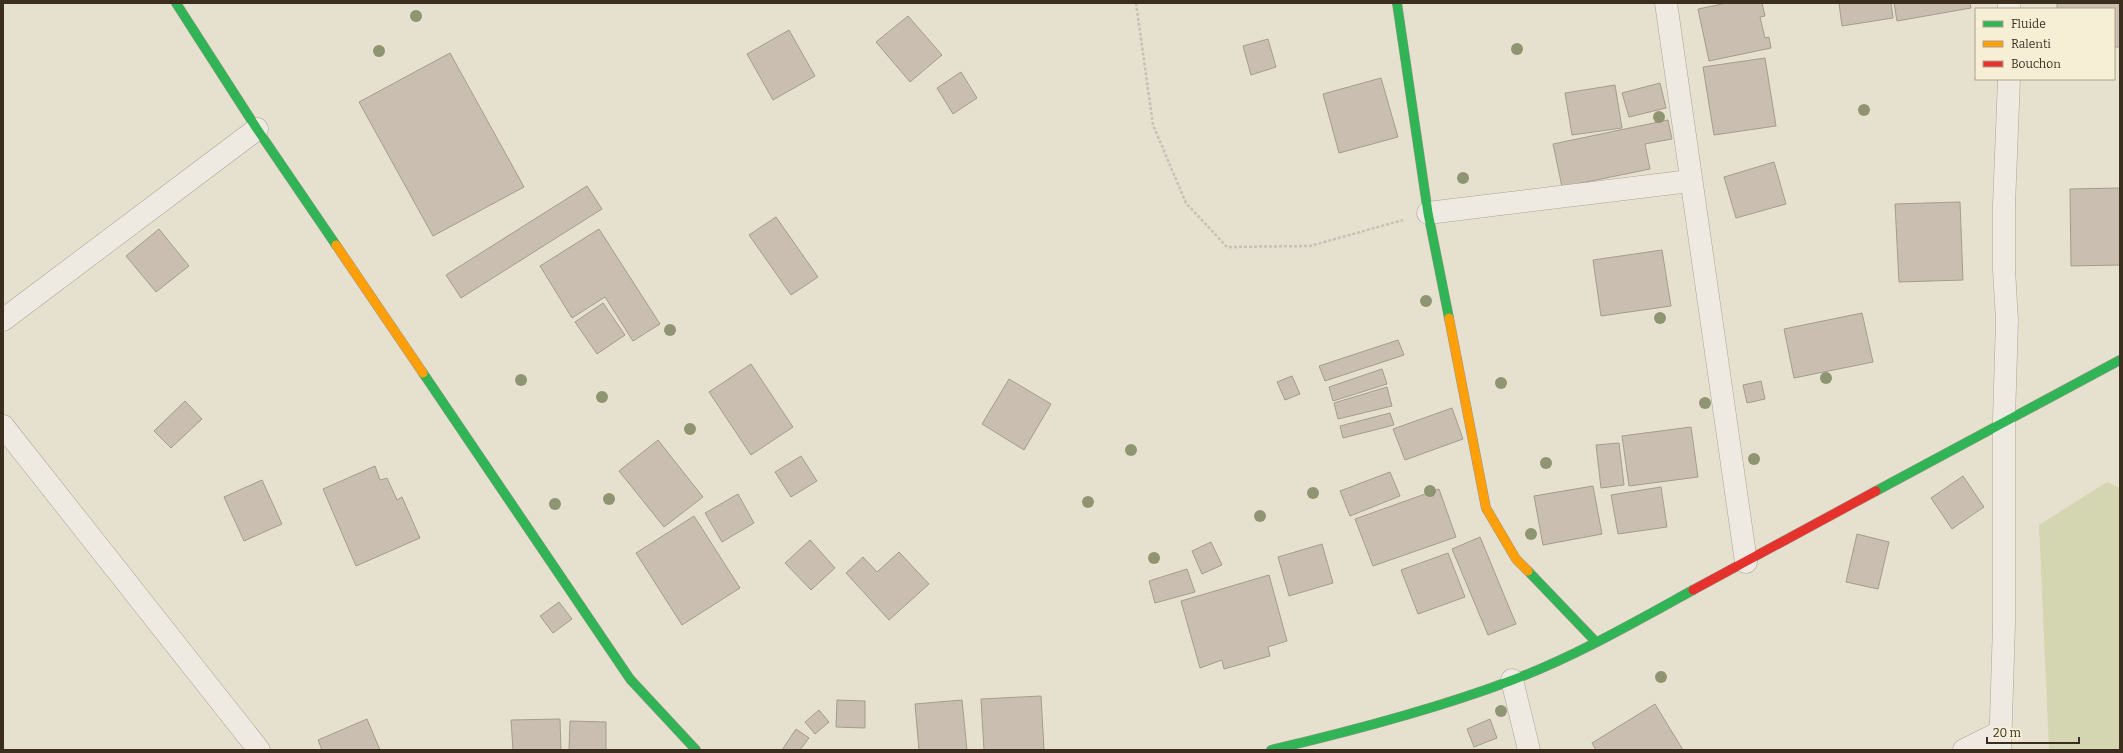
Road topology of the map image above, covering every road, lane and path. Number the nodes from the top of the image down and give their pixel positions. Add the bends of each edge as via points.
1 (176, 3) edge
2 (1136, 3) edge
3 (1397, 3) edge
4 (1666, 3) edge
5 (2008, 80) edge
6 (257, 129) junction
7 (1690, 181) junction
8 (1428, 213) junction
9 (3, 320) edge
10 (2120, 360) edge
11 (2004, 420) junction
12 (3, 426) edge
13 (1746, 562) junction
14 (1596, 642) junction
15 (1512, 680) junction
16 (2000, 741) edge
17 (259, 750) edge
18 (696, 750) edge
19 (1270, 750) edge
20 (1529, 750) edge
21 (1964, 750) edge

1 - 6 main road
2 - 8 path via 1153,125 1186,203 1226,247 1310,246
3 - 8 main road
4 - 7 street
5 - 11 street via 2004,205 2007,320
6 - 9 street
6 - 18 main road via 630,679
7 - 8 street
7 - 13 street
8 - 14 main road via 1486,508 1516,559
10 - 11 main road
11 - 13 main road
11 - 16 street via 2004,625
12 - 17 street
13 - 14 main road
14 - 15 main road
15 - 19 main road via 1419,713
15 - 20 street
16 - 21 street

